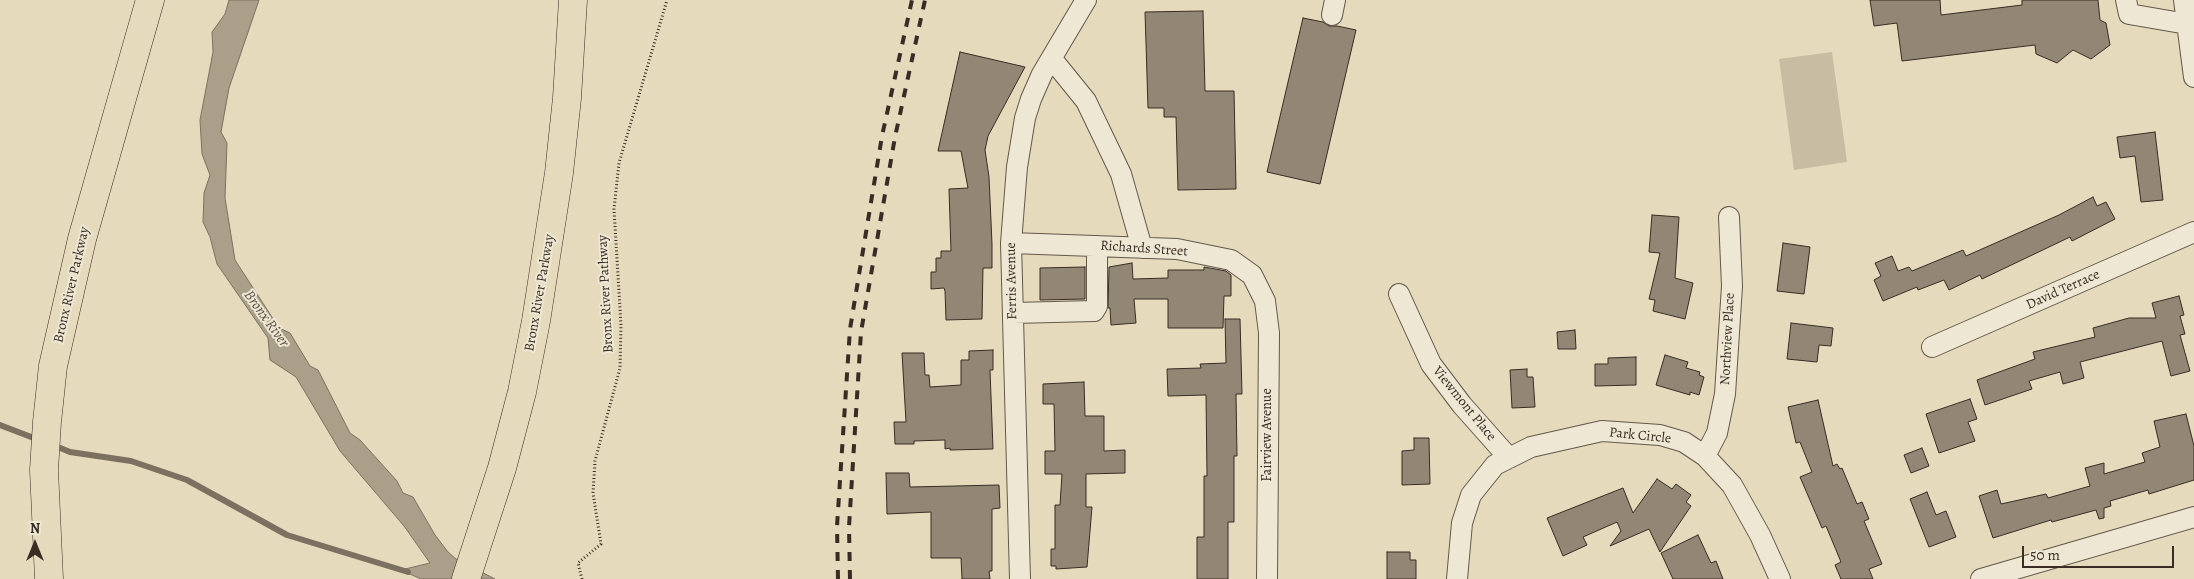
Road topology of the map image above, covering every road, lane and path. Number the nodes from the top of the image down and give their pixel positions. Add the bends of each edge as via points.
1 (150, 0) edge
2 (573, 0) edge
3 (667, 0) edge
4 (1086, 0) edge
5 (2126, 0) edge
6 (2184, 0) edge
7 (2187, 24) junction
8 (1052, 59) junction
9 (2194, 72) edge
10 (2194, 76) edge
11 (1729, 217) dead end
12 (2194, 232) edge
13 (1011, 243) junction
14 (1097, 246) junction
15 (1142, 248) junction
16 (1260, 293) joint
17 (1399, 294) dead end
18 (1013, 313) junction
19 (1932, 347) dead end
20 (1704, 456) junction
21 (1509, 458) junction
22 (2194, 518) edge
23 (49, 579) edge
24 (466, 579) edge
25 (582, 579) edge
26 (1020, 579) edge
27 (1267, 579) edge
28 (1457, 579) edge
29 (1780, 579) edge
30 (1981, 579) edge

1 - 23 highway, Bronx River Parkway via 77,257 53,366 44,470
2 - 24 highway, Bronx River Parkway via 564,136 522,392 502,468
3 - 25 path, Bronx River Pathway via 620,163 614,209 621,325 620,368 595,462 593,493 601,544 578,563
4 - 8 street, Ferris Avenue
5 - 7 street via 2129,14
6 - 7 street
7 - 9 street
8 - 13 street, Ferris Avenue via 1025,118
8 - 15 street via 1086,101 1121,174
9 - 10 street
11 - 20 street, Northview Place via 1732,286 1725,394 1717,434
12 - 19 street, David Terrace
13 - 14 street, Richards Street
13 - 18 street, Ferris Avenue
14 - 15 street, Richards Street
14 - 18 street via 1097,306 1094,311
15 - 16 street, Richards Street via 1177,250 1231,260 1252,276
16 - 27 street, Fairview Avenue via 1265,302 1269,333
17 - 21 street, Viewmont Place via 1431,364
18 - 26 street, Ferris Avenue
20 - 21 street, Park Circle via 1684,442 1660,435 1602,431 1531,447
20 - 29 street, Park Circle via 1732,485
21 - 28 street, Park Circle via 1495,465 1471,495 1462,523
22 - 30 street

